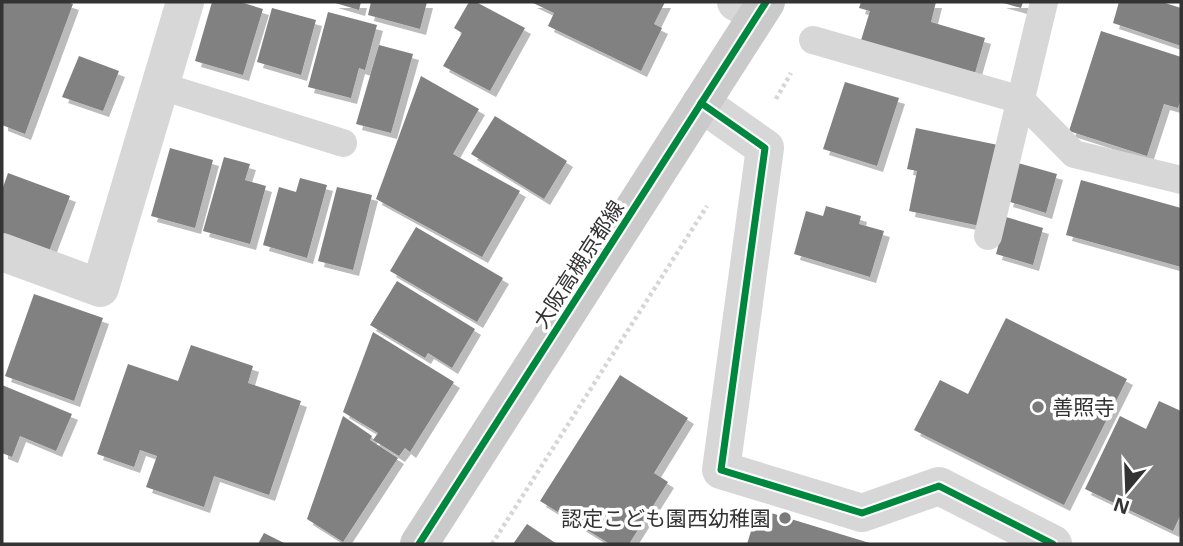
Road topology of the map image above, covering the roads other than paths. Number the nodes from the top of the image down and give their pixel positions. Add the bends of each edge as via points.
1 (186, 2) edge
2 (1044, 2) edge
3 (753, 6) edge
4 (813, 40) road end
5 (161, 86) junction
6 (1021, 100) junction
7 (701, 103) junction
8 (343, 143) dead end
9 (1181, 180) edge
10 (988, 236) dead end
11 (2, 252) edge
12 (419, 544) edge
13 (1053, 544) edge

1 - 5 street
2 - 6 lane
3 - 7 main road, 大阪高槻京都線
4 - 6 lane
5 - 8 lane
5 - 11 street via 100,288
6 - 9 lane via 1074,154
6 - 10 lane
7 - 12 main road, 大阪高槻京都線
7 - 13 street via 765,148 721,470 862,513 939,486

